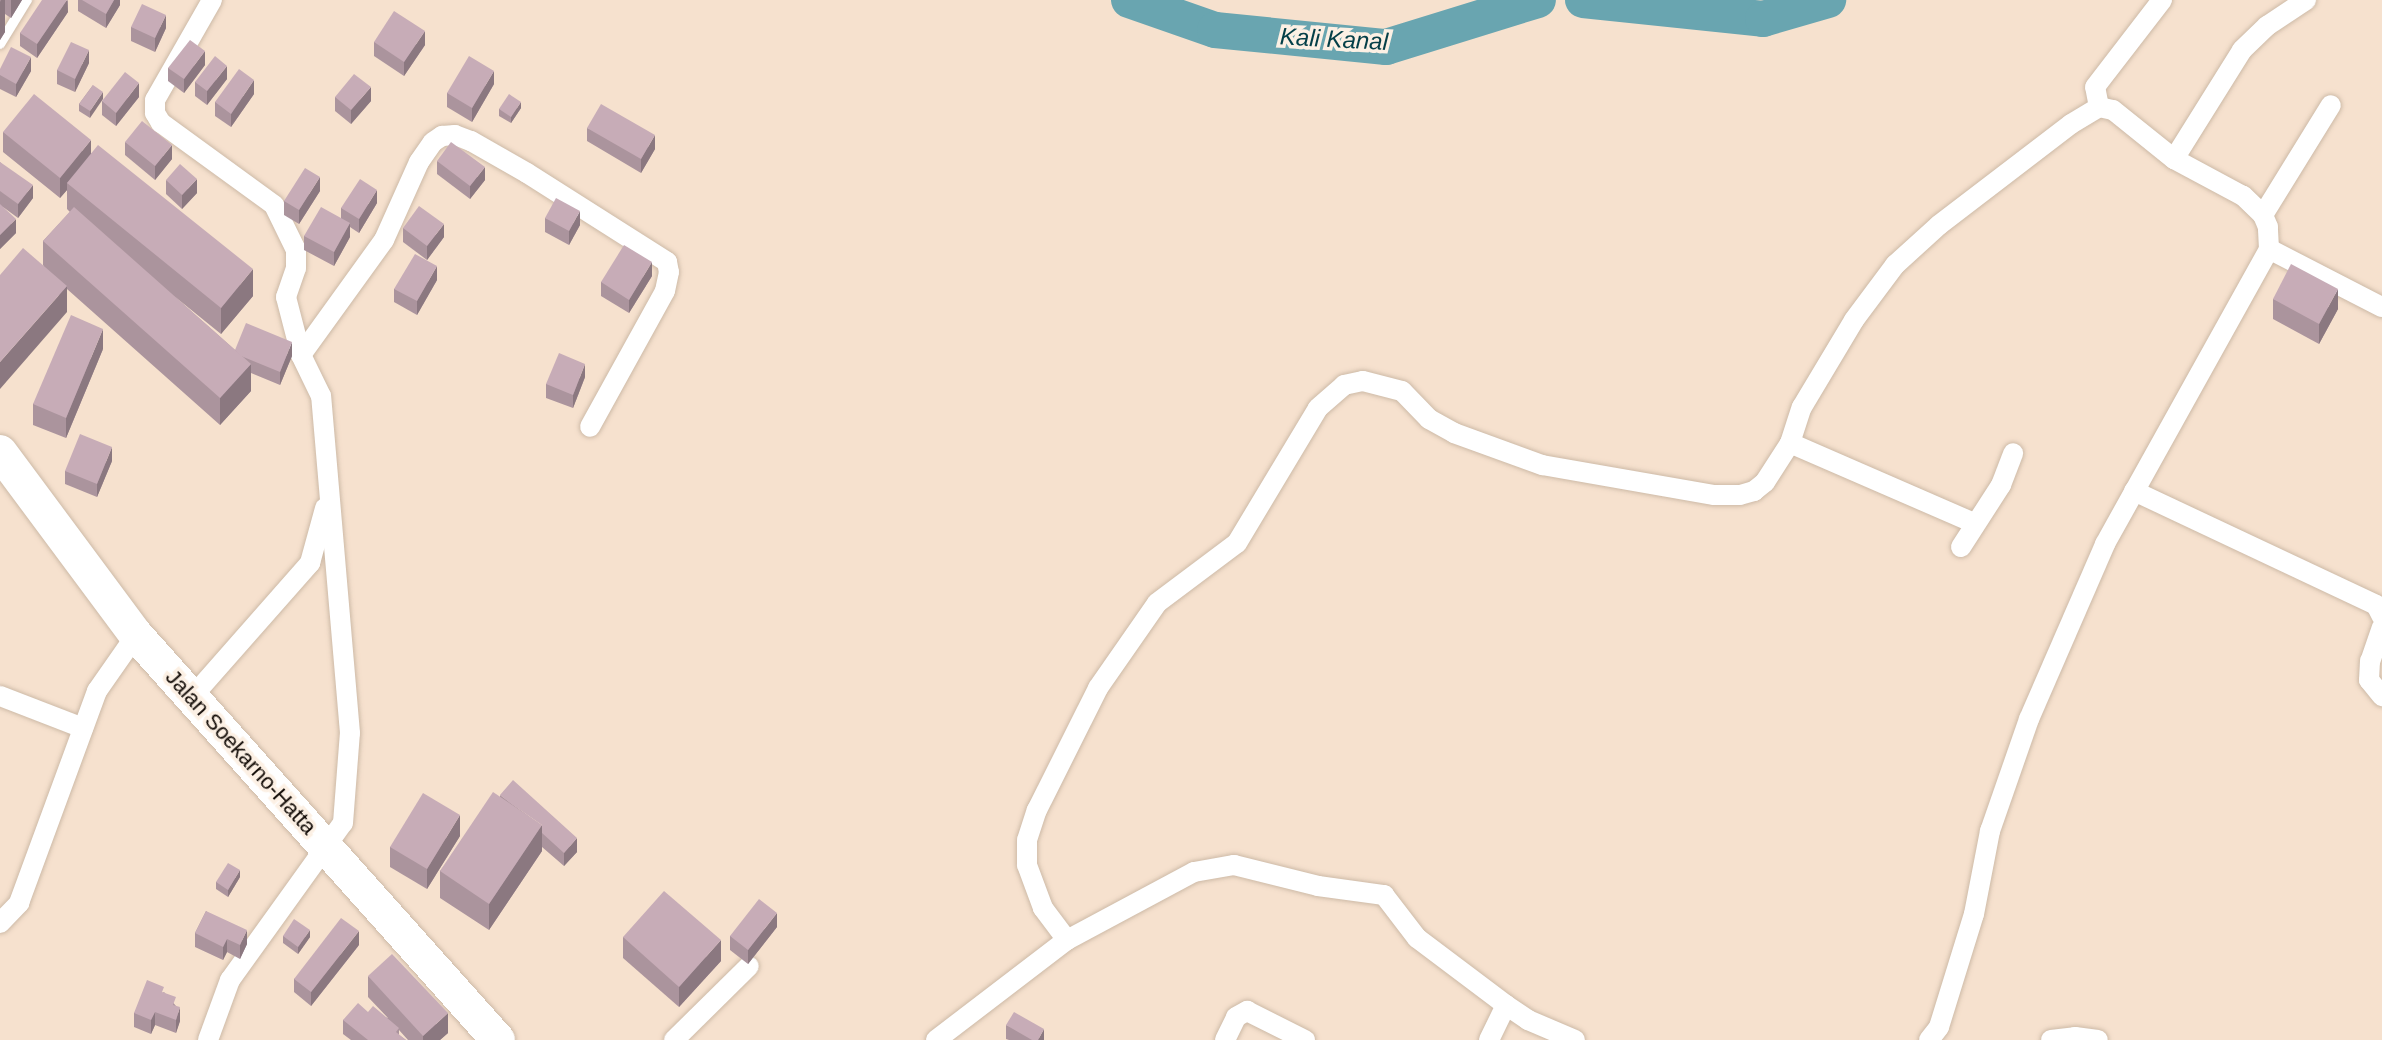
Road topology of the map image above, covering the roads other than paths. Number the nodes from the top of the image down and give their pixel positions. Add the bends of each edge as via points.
1 (27, 0) edge
2 (212, 0) edge
3 (2162, 0) edge
4 (2306, 0) edge
5 (0, 44) edge
6 (2331, 105) dead end
7 (2099, 107) junction
8 (2174, 159) junction
9 (2263, 215) junction
10 (2269, 249) junction
11 (2382, 307) edge
12 (301, 355) junction
13 (590, 427) dead end
14 (1790, 443) junction
15 (0, 452) edge
16 (2013, 453) dead end
17 (330, 489) junction
18 (2134, 491) junction
19 (1974, 523) junction
20 (1961, 547) dead end
21 (2382, 617) edge
22 (2382, 627) edge
23 (136, 635) junction
24 (0, 696) edge
25 (2382, 696) edge
26 (192, 697) junction
27 (83, 728) junction
28 (326, 847) junction
29 (0, 923) edge
30 (1067, 940) junction
31 (749, 966) dead end
32 (1506, 1005) junction
33 (208, 1040) edge
34 (498, 1040) edge
35 (674, 1040) edge
36 (936, 1040) edge
37 (1225, 1040) edge
38 (1305, 1040) edge
39 (1489, 1040) edge
40 (1575, 1040) edge
41 (1929, 1040) edge
42 (2051, 1040) edge
43 (2098, 1040) edge

1 - 5 lane
2 - 12 street via 155,100 155,113 161,123 274,205 296,250 286,297
3 - 7 street via 2095,87
4 - 8 street via 2242,50
6 - 9 street
7 - 8 street via 2113,110
7 - 14 street via 2056,134 1895,265 1835,349 1802,407
8 - 9 street via 2243,196
9 - 10 street
10 - 11 street
10 - 18 street
12 - 13 street via 384,240 419,162 433,142 455,135 527,173 667,262 665,291
12 - 17 street via 321,396
14 - 19 street
14 - 30 street via 1754,491 1714,495 1542,465 1454,433 1429,419 1402,391 1363,381 1344,385 1318,408 1237,543 1157,603 1098,688 1037,810 1027,840 1027,865 1043,908
15 - 23 highway, Jalan Soekarno-Hatta
16 - 19 street via 2001,485
17 - 26 street via 310,563
17 - 28 street via 350,733 343,823
18 - 21 street via 2376,605
18 - 41 street via 2105,544 2029,719 1990,831 1974,914 1939,1027
19 - 20 street
22 - 25 street via 2369,680
23 - 26 highway, Jalan Soekarno-Hatta
23 - 27 street via 97,691
24 - 27 street
26 - 28 highway, Jalan Soekarno-Hatta
27 - 29 street via 19,903
28 - 33 street via 230,980
28 - 34 highway, Jalan Soekarno-Hatta
30 - 32 street via 1194,872 1234,865 1384,895 1417,938
30 - 36 street
31 - 35 street
32 - 39 street
32 - 40 street
37 - 38 street via 1236,1017 1247,1011
42 - 43 street

